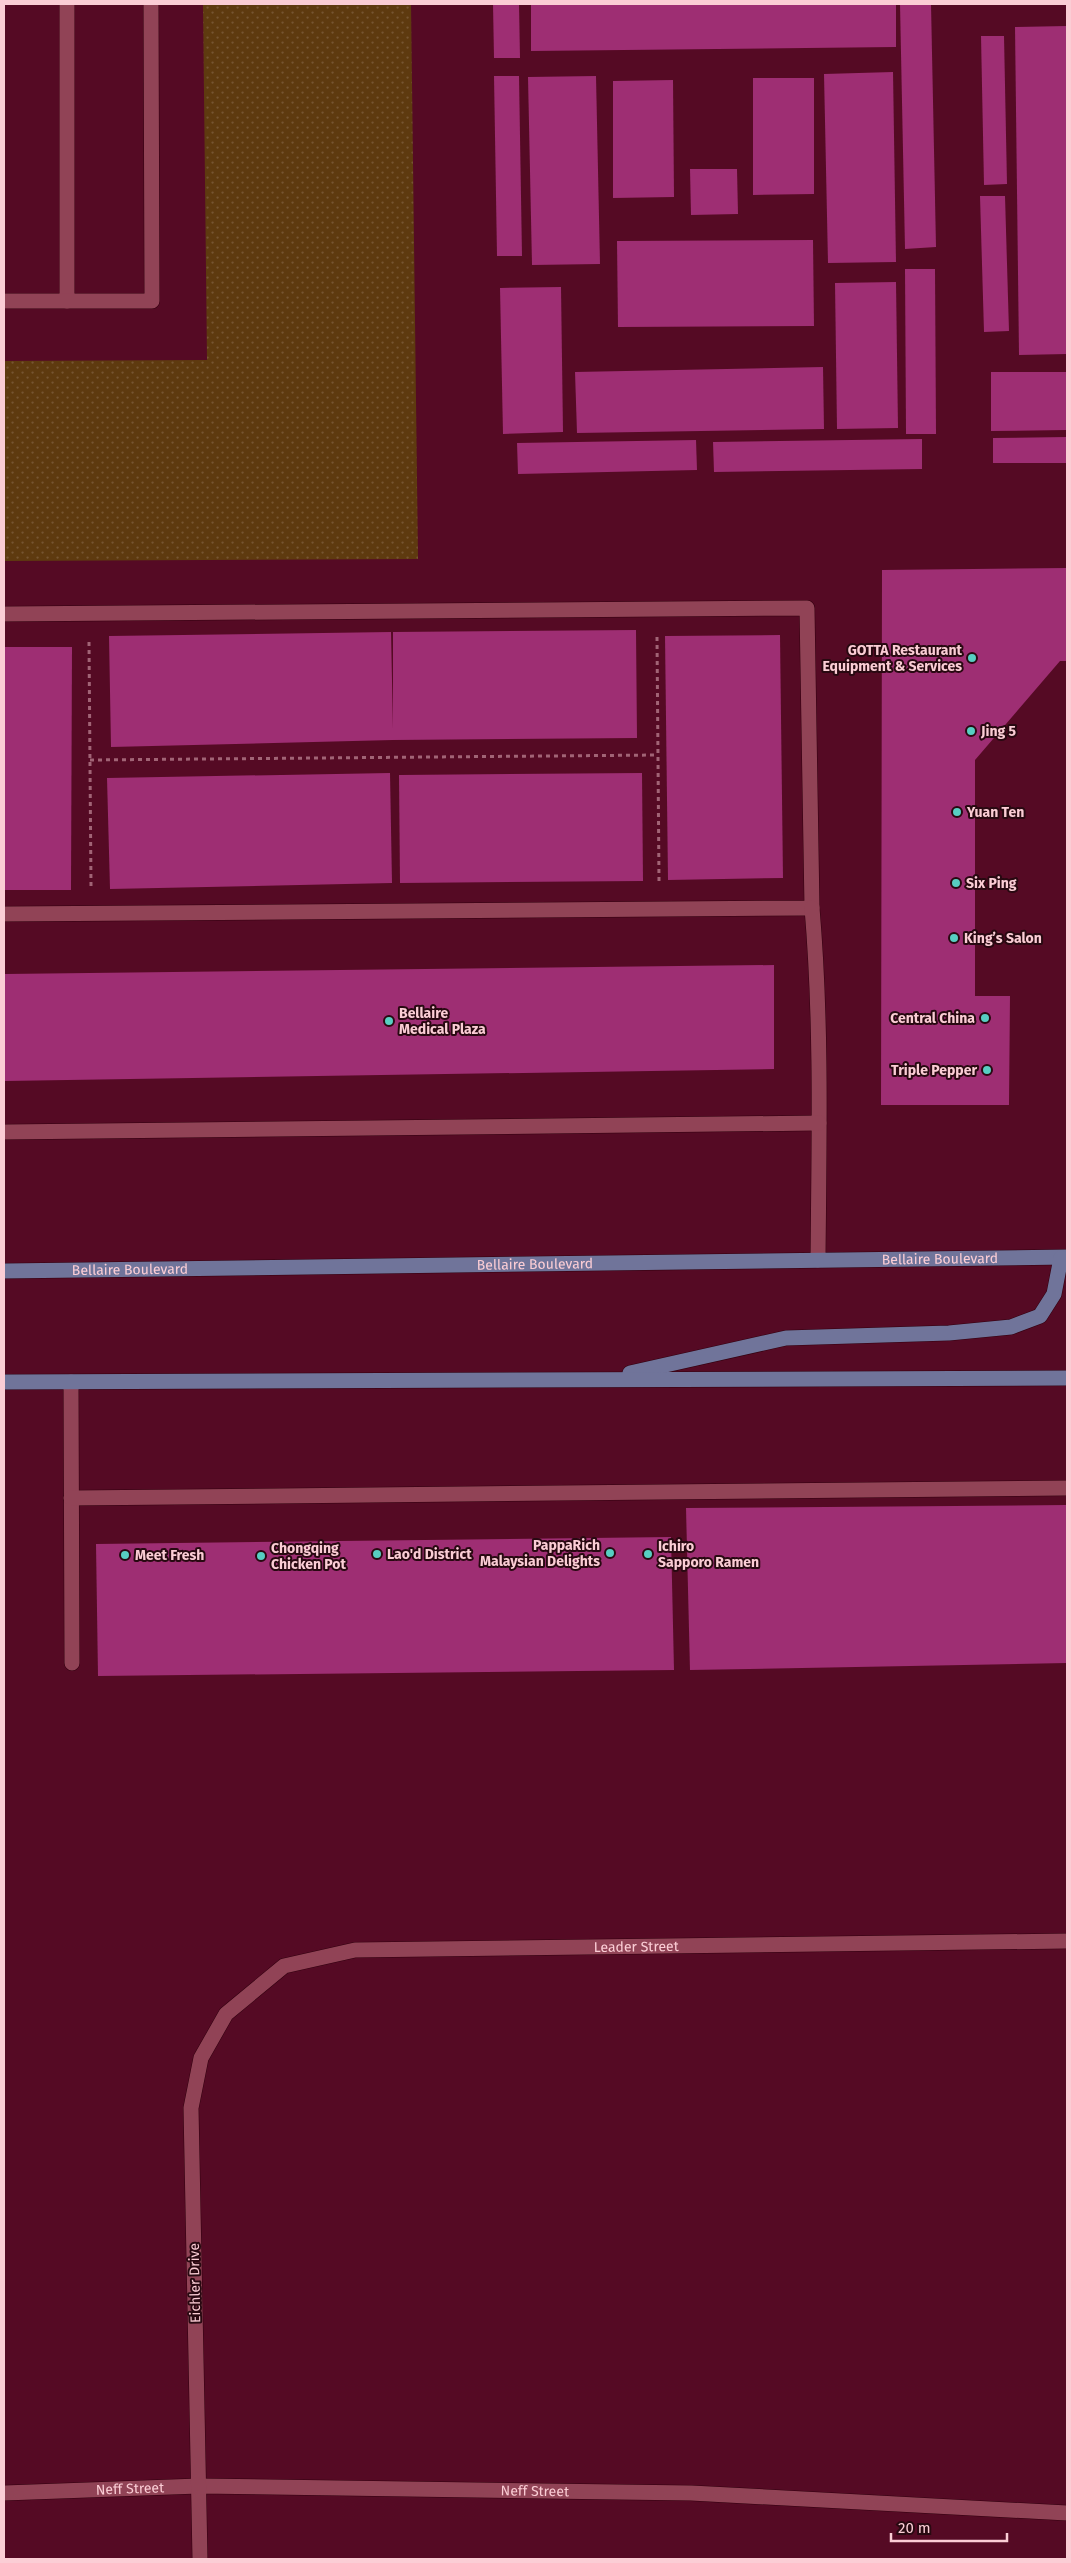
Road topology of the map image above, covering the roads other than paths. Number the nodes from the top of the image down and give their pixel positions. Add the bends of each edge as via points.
1 (67, 4) edge
2 (151, 4) edge
3 (4, 301) edge
4 (67, 301) junction
5 (4, 614) edge
6 (812, 908) junction
7 (4, 914) edge
8 (819, 1123) junction
9 (4, 1132) edge
10 (1064, 1258) edge
11 (818, 1260) junction
12 (4, 1270) edge
13 (1067, 1378) edge
14 (601, 1380) junction
15 (4, 1382) edge
16 (71, 1382) junction
17 (1067, 1488) edge
18 (71, 1498) junction
19 (72, 1663) dead end
20 (1067, 1941) edge
21 (226, 2014) joint
22 (199, 2486) junction
23 (4, 2493) edge
24 (1067, 2513) edge
25 (200, 2559) edge

1 - 4 street
2 - 4 street via 152,301
3 - 4 street
5 - 6 street via 807,608
6 - 7 street
6 - 8 street
8 - 9 street
8 - 11 street
10 - 11 main road, Bellaire Boulevard
10 - 14 main road via 1054,1294 1040,1316 1011,1327 949,1333 786,1338
11 - 12 main road, Bellaire Boulevard
13 - 14 main road
14 - 16 main road
15 - 16 main road
16 - 18 street
17 - 18 street
18 - 19 street
20 - 21 street, Leader Street via 355,1950 284,1966
21 - 22 street, Eichler Drive via 202,2058 191,2108
22 - 23 street, Neff Street
22 - 24 street, Neff Street via 692,2493
22 - 25 street, Eichler Drive

